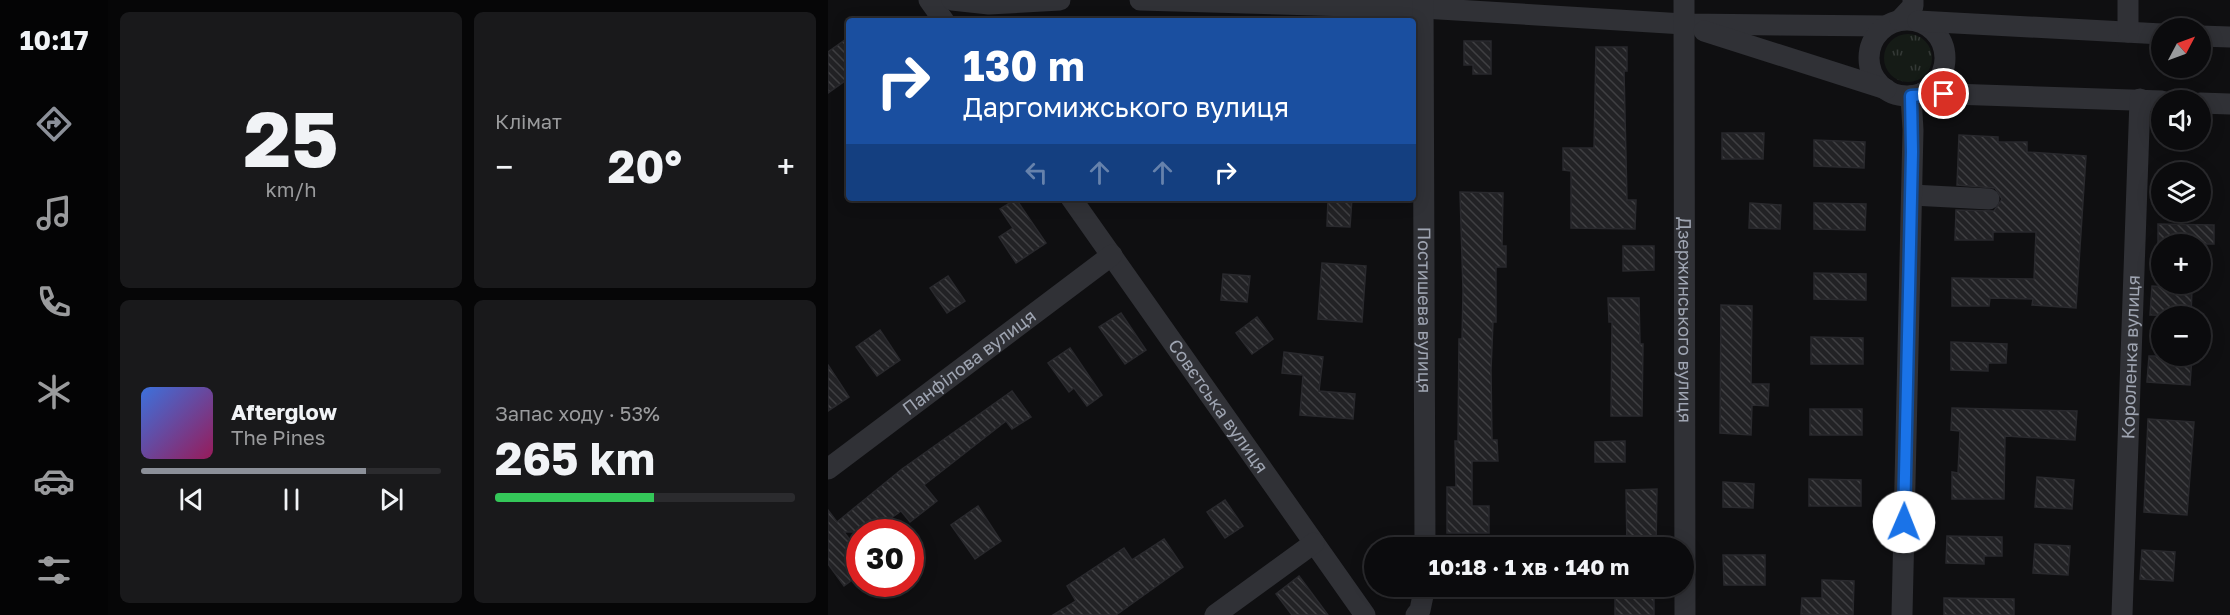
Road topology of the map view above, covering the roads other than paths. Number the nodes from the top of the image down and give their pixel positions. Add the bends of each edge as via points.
1 (929, 0) edge
2 (952, 0) edge
3 (1060, 0) edge
4 (1140, 0) edge
5 (1684, 0) edge
6 (2128, 0) edge
7 (1423, 4) edge
8 (989, 8) edge
9 (1904, 16) edge
10 (942, 18) edge
11 (1684, 24) junction
12 (2128, 32) junction
13 (2151, 33) edge
14 (2211, 36) edge
15 (2230, 37) edge
16 (1886, 89) junction
17 (1916, 95) junction
18 (2140, 99) junction
19 (2151, 100) edge
20 (2211, 103) edge
21 (2230, 104) edge
22 (1912, 195) junction
23 (1989, 199) dead end
24 (1073, 201) edge
25 (1112, 255) junction
26 (828, 469) edge
27 (1425, 537) edge
28 (1314, 543) junction
29 (1423, 597) edge
30 (1215, 615) edge
31 (1365, 615) edge
32 (1416, 615) edge
33 (1685, 615) edge
34 (1902, 615) edge
35 (2122, 615) edge

1 - 10 street
2 - 8 street
3 - 8 street
4 - 7 street
5 - 11 street, Дзержинського вулиця
6 - 12 street
7 - 11 street
7 - 27 street, Постишева вулиця
9 - 11 street
9 - 12 street
9 - 16 street via 1871,45 1869,58 1876,81
9 - 17 street via 1937,34 1946,55 1940,78
11 - 16 street
11 - 33 street, Дзержинського вулиця
12 - 13 street
14 - 15 street
16 - 17 street via 1898,95
17 - 18 street
17 - 22 street
18 - 19 street
18 - 35 street, Короленка вулиця
20 - 21 street
22 - 23 street
22 - 34 street
24 - 25 street, Совєтська вулиця
25 - 26 street, Панфілова вулиця
25 - 28 street, Совєтська вулиця
28 - 30 street
28 - 31 street, Совєтська вулиця
29 - 32 street

